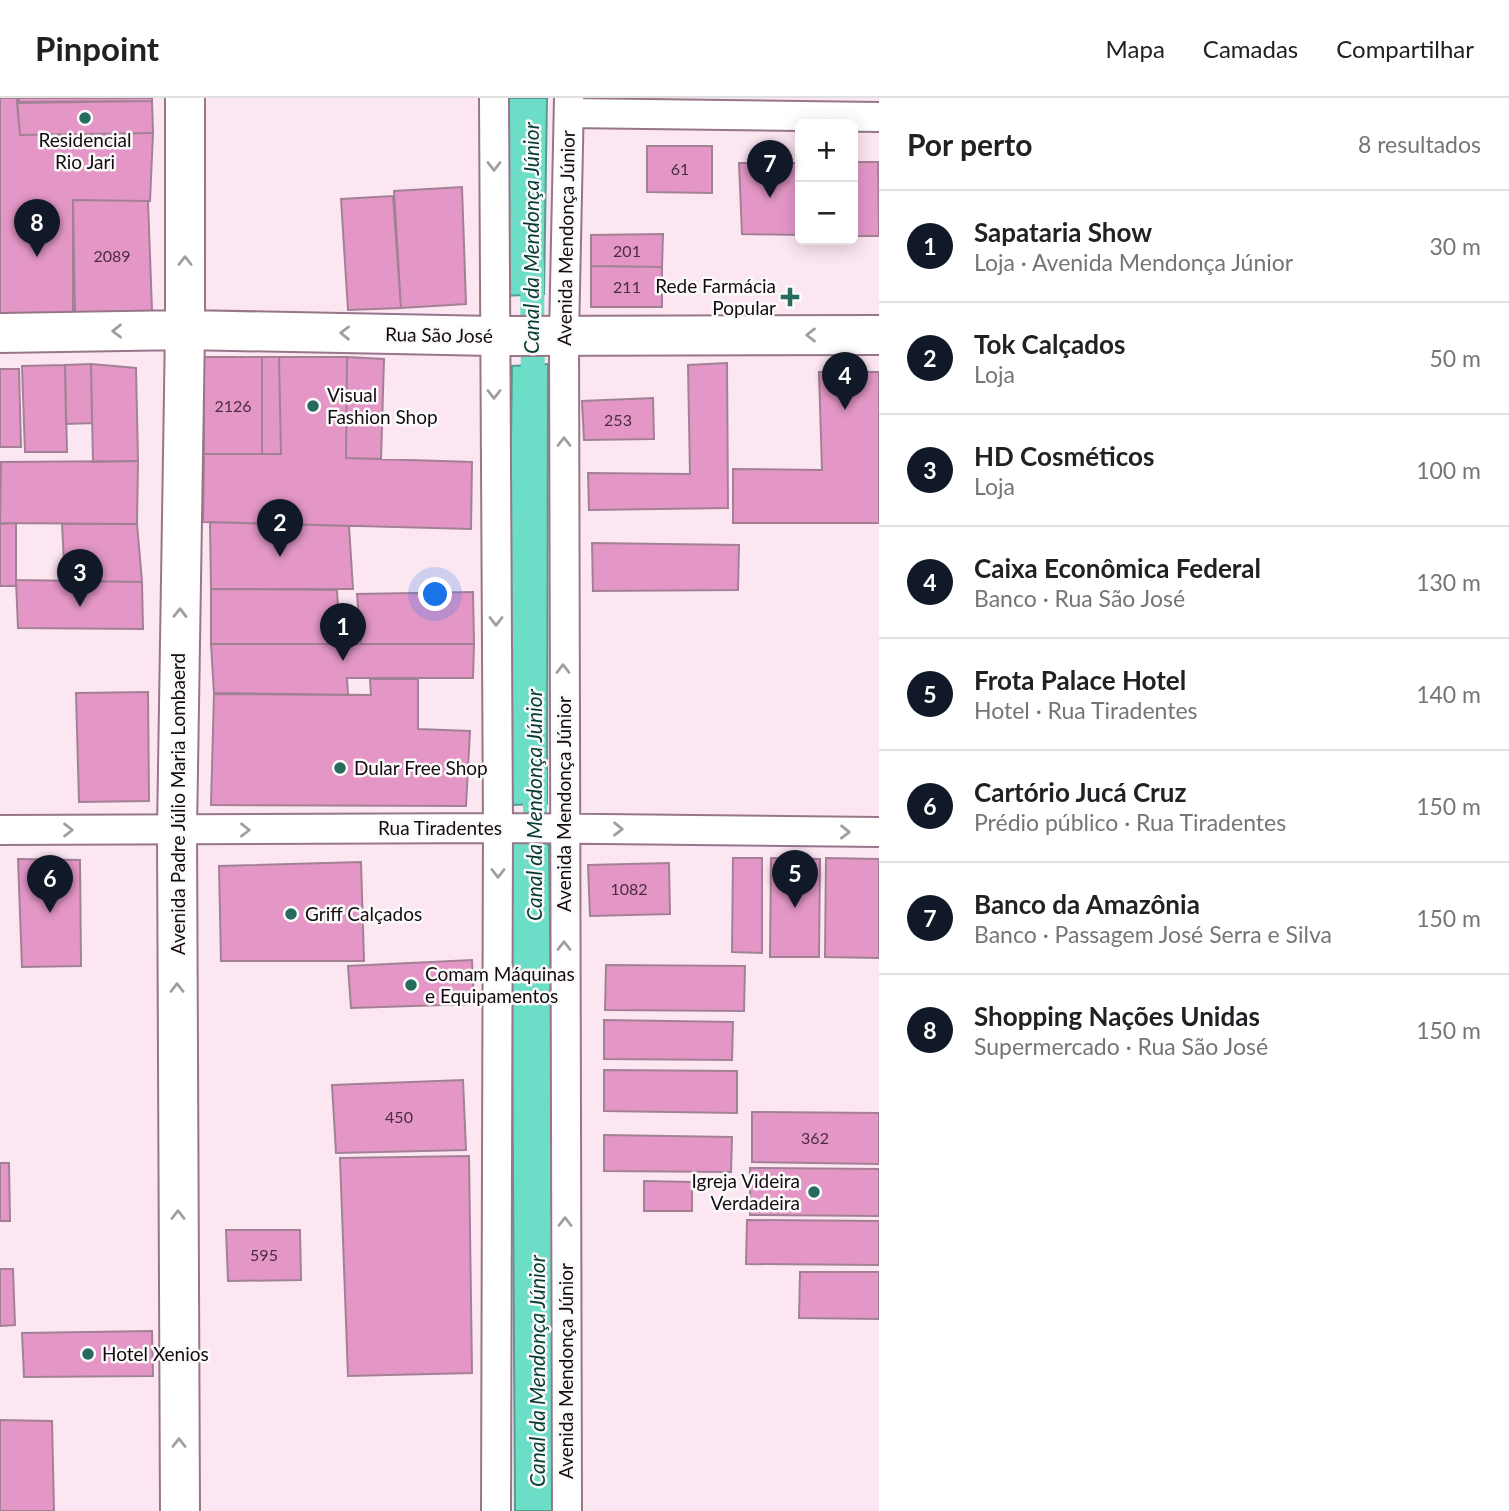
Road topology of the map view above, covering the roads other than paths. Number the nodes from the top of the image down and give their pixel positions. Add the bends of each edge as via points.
1 (186, 98) edge
2 (494, 98) edge
3 (569, 106) edge
4 (879, 117) edge
5 (185, 330) junction
6 (0, 333) edge
7 (879, 335) edge
8 (528, 336) junction
9 (504, 828) junction
10 (556, 828) junction
11 (0, 830) edge
12 (177, 831) junction
13 (879, 832) edge
14 (180, 1511) edge
15 (496, 1511) edge
16 (567, 1511) edge

5 -> 1 main road, Avenida Padre Júlio Maria Lombaerd
2 -> 8 street, Avenida Mendonça Júnior
3 - 4 street
3 - 8 street, Avenida Mendonça Júnior
5 -> 6 main road, Rua São José
8 -> 5 main road, Rua São José
12 -> 5 main road, Avenida Padre Júlio Maria Lombaerd
7 -> 8 main road, Rua São José
8 -> 9 street, Avenida Mendonça Júnior
10 -> 8 street, Avenida Mendonça Júnior
9 - 10 street, Rua Tiradentes
12 -> 9 street, Rua Tiradentes
9 -> 15 street, Avenida Mendonça Júnior
10 -> 13 street, Rua Tiradentes
16 -> 10 street, Avenida Mendonça Júnior
11 -> 12 street, Rua Tiradentes
14 -> 12 main road, Avenida Padre Júlio Maria Lombaerd

